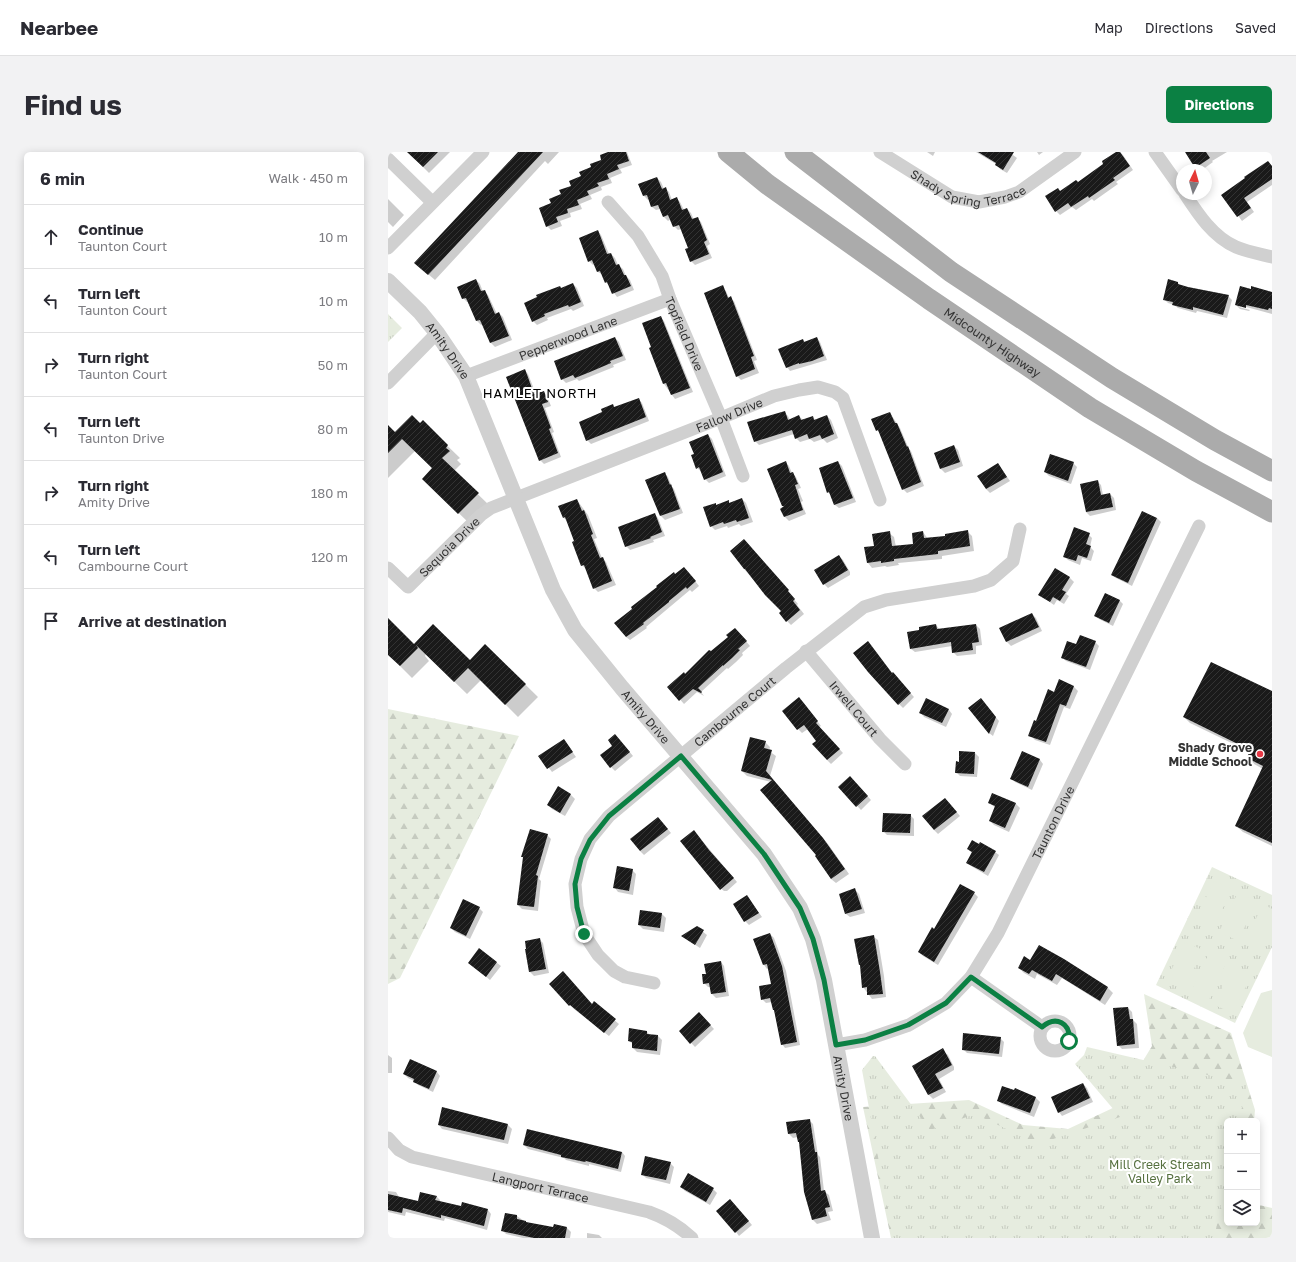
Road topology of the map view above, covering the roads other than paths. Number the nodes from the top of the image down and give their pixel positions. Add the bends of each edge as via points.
1 (483, 152) edge
2 (728, 152) edge
3 (795, 152) edge
4 (880, 152) edge
5 (1075, 152) edge
6 (1155, 152) edge
7 (388, 159) edge
8 (1176, 182) edge
9 (1188, 200) edge
10 (432, 202) junction
11 (608, 202) dead end
12 (388, 248) edge
13 (1272, 257) edge
14 (388, 281) edge
15 (670, 300) junction
16 (437, 333) junction
17 (466, 376) junction
18 (388, 383) edge
19 (721, 418) junction
20 (1272, 471) edge
21 (743, 476) dead end
22 (516, 499) junction
23 (880, 500) dead end
24 (1268, 505) edge
25 (1199, 526) dead end
26 (1020, 529) dead end
27 (388, 568) edge
28 (806, 651) junction
29 (681, 756) junction
30 (905, 764) dead end
31 (971, 977) junction
32 (654, 983) dead end
33 (1042, 1027) dead end
34 (836, 1045) junction
35 (388, 1138) edge
36 (692, 1238) edge
37 (872, 1238) edge

1 - 10 street
2 - 24 main road, Midcounty Highway via 786,198 1083,404 1196,471
3 - 20 main road via 951,272 1112,378
4 - 5 street, Shady Spring Terrace via 952,197 979,202 1019,192
6 - 8 street
7 - 10 street
9 - 13 street via 1206,224 1223,239 1234,246
10 - 12 street
11 - 15 street, Topfield Drive via 638,236 662,276
14 - 16 street, Amity Drive via 420,312
15 - 17 street, Pepperwood Lane
15 - 19 street, Topfield Drive
16 - 17 street, Amity Drive
16 - 18 street
17 - 22 street, Amity Drive
19 - 21 street, Topfield Drive
19 - 22 street, Fallow Drive
19 - 23 street, Fallow Drive via 774,396 799,390 818,387 835,392 843,398
22 - 27 street, Sequoia Drive via 481,514 408,587
22 - 29 street, Amity Drive via 553,590 576,630
25 - 31 street, Taunton Drive via 998,933
26 - 28 street, Cambourne Court via 1012,561 991,580 974,586 886,600 864,607
28 - 29 street, Cambourne Court
28 - 30 street, Irwell Court via 880,739
29 - 32 street, Cambourne Court via 609,816 590,840 581,859 575,884 577,907 584,934 598,955 614,971 626,977
29 - 34 street, Amity Drive via 764,854 800,908 813,939 824,980
31 - 33 street
31 - 34 street, Taunton Drive via 946,1003 908,1025 865,1040
34 - 37 street, Amity Drive
35 - 36 street, Langport Terrace via 399,1150 412,1157 649,1212 668,1220

